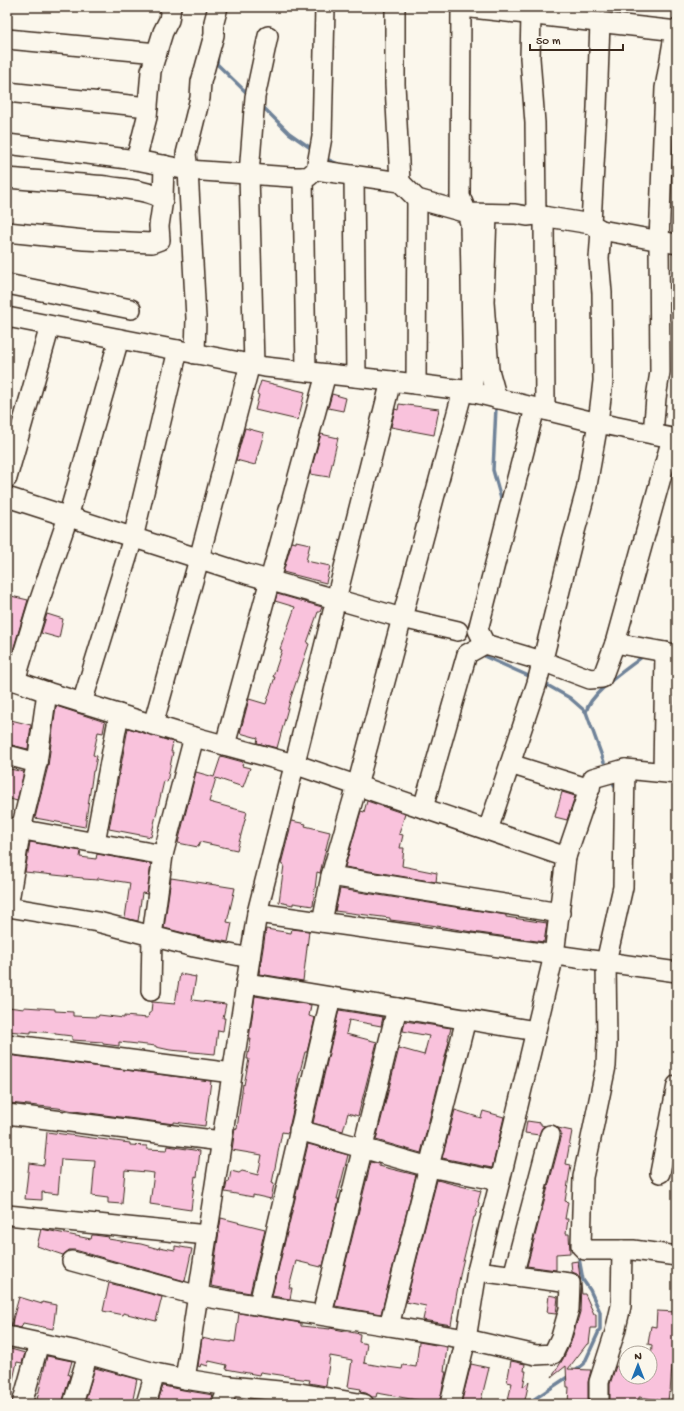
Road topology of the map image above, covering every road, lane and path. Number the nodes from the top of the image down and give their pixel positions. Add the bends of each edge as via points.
1 (172, 7) edge
2 (325, 7) edge
3 (395, 7) edge
4 (462, 7) edge
5 (523, 12) edge
6 (216, 13) edge
7 (569, 13) edge
8 (600, 22) junction
9 (676, 30) edge
10 (268, 36) dead end
11 (7, 39) edge
12 (157, 53) junction
13 (7, 92) edge
14 (148, 107) junction
15 (7, 144) edge
16 (136, 160) junction
17 (164, 165) junction
18 (188, 170) junction
19 (249, 174) junction
20 (309, 174) junction
21 (354, 176) junction
22 (399, 176) junction
23 (7, 178) edge
24 (417, 199) junction
25 (163, 200) junction
26 (472, 210) junction
27 (540, 216) junction
28 (596, 227) junction
29 (7, 232) edge
30 (668, 242) edge
31 (7, 284) edge
32 (131, 309) dead end
33 (7, 317) edge
34 (50, 326) junction
35 (119, 339) junction
36 (186, 352) junction
37 (252, 364) junction
38 (306, 372) junction
39 (326, 374) junction
40 (356, 377) junction
41 (391, 381) junction
42 (416, 384) junction
43 (468, 392) junction
44 (497, 398) junction
45 (540, 409) junction
46 (598, 423) junction
47 (653, 434) junction
48 (675, 438) edge
49 (7, 478) edge
50 (7, 497) edge
51 (68, 517) junction
52 (133, 538) junction
53 (199, 559) junction
54 (270, 581) junction
55 (335, 599) junction
56 (402, 618) junction
57 (458, 631) dead end
58 (616, 643) junction
59 (485, 644) junction
60 (671, 654) edge
61 (542, 661) junction
62 (11, 679) edge
63 (47, 692) junction
64 (82, 703) junction
65 (119, 714) junction
66 (153, 725) junction
67 (194, 737) junction
68 (225, 746) junction
69 (7, 755) edge
70 (37, 763) junction
71 (294, 764) junction
72 (510, 764) junction
73 (625, 769) junction
74 (670, 773) edge
75 (357, 786) junction
76 (590, 789) junction
77 (423, 808) junction
78 (14, 828) edge
79 (488, 830) junction
80 (95, 842) junction
81 (162, 855) junction
82 (566, 857) junction
83 (332, 876) junction
84 (8, 907) edge
85 (257, 913) junction
86 (560, 913) junction
87 (322, 922) junction
88 (152, 936) junction
89 (554, 955) junction
90 (250, 958) junction
91 (606, 962) junction
92 (677, 972) edge
93 (246, 982) junction
94 (151, 991) dead end
95 (332, 997) junction
96 (397, 1008) junction
97 (466, 1019) junction
98 (536, 1031) junction
99 (7, 1044) edge
100 (232, 1073) junction
101 (677, 1085) edge
102 (7, 1114) edge
103 (299, 1130) junction
104 (550, 1135) dead end
105 (221, 1140) junction
106 (363, 1149) junction
107 (429, 1167) junction
108 (660, 1173) dead end
109 (500, 1180) junction
110 (7, 1215) edge
111 (207, 1235) junction
112 (622, 1250) junction
113 (677, 1256) edge
114 (72, 1261) dead end
115 (477, 1271) junction
116 (513, 1276) junction
117 (198, 1296) junction
118 (258, 1304) junction
119 (322, 1314) junction
120 (389, 1326) junction
121 (7, 1336) edge
122 (466, 1339) junction
123 (39, 1343) junction
124 (88, 1354) junction
125 (155, 1373) junction
126 (185, 1379) junction
127 (229, 1386) junction
128 (298, 1399) edge
129 (22, 1404) edge
130 (72, 1404) edge
131 (146, 1404) edge
132 (222, 1404) edge
133 (364, 1404) edge
134 (450, 1404) edge
135 (599, 1404) edge

1 - 12 street
2 - 20 street via 322,137
3 - 22 street
4 - 5 street
4 - 26 street
5 - 7 street
5 - 27 street via 530,58
6 - 18 street via 214,35 186,154
7 - 8 street
8 - 9 street
8 - 28 street
9 - 30 street via 665,88
10 - 19 street via 255,97
11 - 12 street
12 - 14 street via 151,71
13 - 14 street
14 - 16 street
15 - 16 street
16 - 17 street
17 - 18 street
17 - 25 street
18 - 19 street
18 - 36 street via 196,318
19 - 20 street
19 - 37 street
20 - 21 street
20 - 38 street
21 - 22 street
21 - 40 street
22 - 24 street
23 - 25 street via 125,188 156,195
24 - 26 street
24 - 42 street
25 - 29 street via 159,226 160,240 152,243 84,240
26 - 27 street
26 - 43 street
26 - 44 street via 484,302 489,370
27 - 28 street
27 - 45 street
28 - 30 street
28 - 46 street via 602,293 603,381
30 - 47 street via 660,372
31 - 32 street
33 - 34 street
34 - 35 street
34 - 49 street
35 - 36 street
35 - 51 street
36 - 37 street
36 - 52 street
37 - 38 street
37 - 53 street
38 - 39 street
39 - 40 street
39 - 54 street
40 - 41 street
41 - 42 street
41 - 55 street
42 - 43 street
43 - 44 street
43 - 56 street
44 - 45 street
45 - 46 street
45 - 59 street via 478,630
46 - 47 street
46 - 61 street via 586,491
47 - 48 street
48 - 58 street
50 - 51 street
51 - 52 street
51 - 62 street
52 - 53 street
52 - 64 street
53 - 54 street
53 - 66 street
54 - 55 street
54 - 68 street
55 - 56 street
55 - 71 street
56 - 57 street
56 - 75 street
58 - 60 street
58 - 61 street via 602,678 590,680
59 - 61 street
59 - 77 street via 467,654
60 - 74 street
61 - 72 street
62 - 63 street
63 - 64 street
63 - 70 street
64 - 65 street
65 - 66 street
65 - 80 street
66 - 67 street
67 - 68 street
67 - 81 street
68 - 71 street
69 - 70 street
70 - 78 street
71 - 75 street
71 - 85 street
72 - 76 street
72 - 79 street
73 - 74 street
73 - 76 street via 593,778
73 - 91 street via 623,887
75 - 77 street
75 - 83 street
76 - 82 street
77 - 79 street
78 - 80 street
78 - 84 street
79 - 82 street
80 - 81 street
81 - 88 street
82 - 86 street
83 - 86 street
83 - 87 street
84 - 88 street via 98,922
85 - 87 street
85 - 90 street
86 - 89 street
87 - 89 street
88 - 90 street
88 - 94 street
89 - 91 street
89 - 98 street
90 - 93 street
91 - 92 street
91 - 112 street via 606,1066 583,1177 581,1246 586,1250
93 - 95 street
93 - 100 street
95 - 96 street
95 - 103 street
96 - 97 street
96 - 106 street
97 - 98 street
97 - 107 street
98 - 109 street
99 - 100 street
100 - 105 street
101 - 108 street
102 - 105 street
103 - 106 street
103 - 118 street
104 - 116 street
105 - 111 street
106 - 107 street
106 - 119 street
107 - 109 street
107 - 120 street
109 - 115 street
110 - 111 street
111 - 117 street
112 - 113 street
112 - 135 street via 621,1306 599,1382
114 - 117 street
115 - 116 street
115 - 122 street
116 - 122 street via 570,1284 569,1309 553,1354 536,1355
117 - 118 street
117 - 126 street
118 - 119 street
119 - 120 street
120 - 122 street
121 - 123 street
122 - 134 street
123 - 124 street
123 - 129 street
124 - 125 street
124 - 130 street
125 - 126 street
125 - 131 street
126 - 127 street
127 - 128 street
127 - 132 street
128 - 133 street

